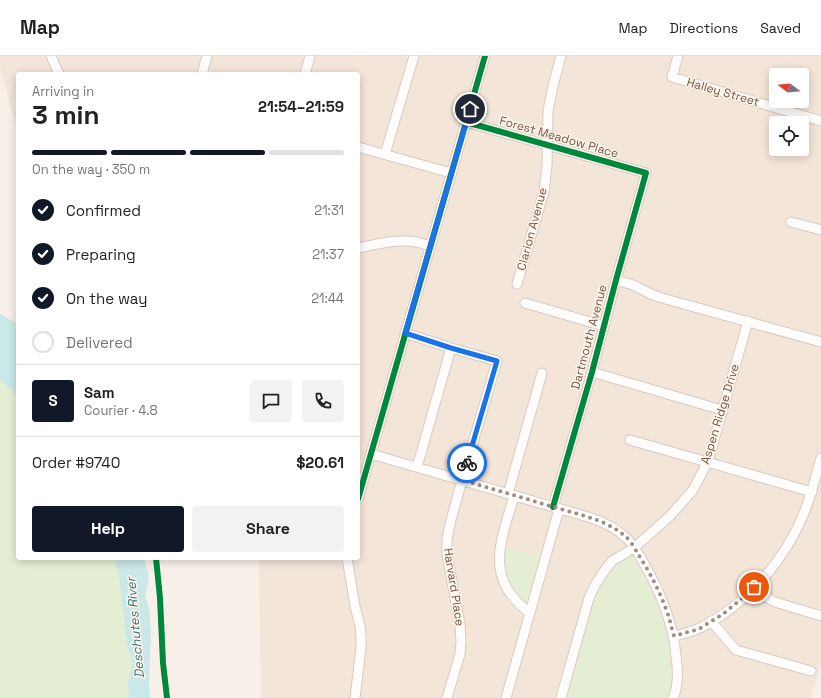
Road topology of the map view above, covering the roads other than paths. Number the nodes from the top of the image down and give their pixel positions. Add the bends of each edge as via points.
1 (51, 56) edge
2 (208, 56) edge
3 (310, 56) edge
4 (414, 56) edge
5 (485, 56) edge
6 (561, 56) edge
7 (678, 56) edge
8 (58, 72) edge
9 (203, 72) edge
10 (306, 72) edge
11 (821, 121) edge
12 (466, 122) junction
13 (547, 145) junction
14 (360, 148) edge
15 (385, 154) junction
16 (451, 173) junction
17 (646, 173) joint
18 (791, 222) dead end
19 (821, 230) edge
20 (430, 246) junction
21 (360, 248) edge
22 (616, 280) junction
23 (517, 284) dead end
24 (524, 303) dead end
25 (748, 321) junction
26 (604, 326) junction
27 (405, 333) junction
28 (821, 342) edge
29 (451, 348) junction
30 (592, 372) junction
31 (542, 373) dead end
32 (722, 410) junction
33 (630, 440) dead end
34 (371, 454) junction
35 (821, 458) edge
36 (708, 461) junction
37 (416, 467) junction
38 (462, 480) junction
39 (360, 492) edge
40 (812, 492) junction
41 (511, 495) junction
42 (556, 508) junction
43 (634, 548) junction
44 (347, 560) edge
45 (754, 587) junction
46 (530, 613) junction
47 (821, 616) edge
48 (711, 621) junction
49 (674, 636) junction
50 (811, 671) dead end
51 (355, 698) edge
52 (447, 698) edge
53 (506, 698) edge
54 (561, 698) edge
55 (675, 698) edge

1 - 8 street
2 - 9 street
3 - 10 street
4 - 15 street
5 - 12 street
6 - 13 street, Clarion Avenue via 548,111
7 - 11 street, Halley Street via 672,77
12 - 13 street, Forest Meadow Place
12 - 16 street
13 - 17 street, Forest Meadow Place
13 - 23 street, Clarion Avenue via 544,192
14 - 15 street
15 - 16 street
16 - 20 street
17 - 22 street, Dartmouth Avenue
18 - 19 street
20 - 21 street via 404,241
20 - 27 street
22 - 25 street via 662,298
22 - 26 street, Dartmouth Avenue
24 - 26 street
25 - 28 street
25 - 32 street, Aspen Ridge Drive
26 - 30 street, Dartmouth Avenue
27 - 29 street
27 - 34 street
29 - 37 street
29 - 38 street, Harvard Place via 497,361
30 - 32 street
30 - 42 street, Dartmouth Avenue
31 - 41 street
32 - 36 street, Aspen Ridge Drive
33 - 36 street
34 - 37 street
34 - 39 street
35 - 40 street
36 - 40 street
36 - 43 street, Aspen Ridge Drive via 693,490 670,516
37 - 38 street
38 - 41 street
38 - 52 street, Harvard Place via 447,543 461,642
40 - 45 street via 786,548
41 - 42 street
41 - 46 street via 500,547 500,565 503,580 509,591
42 - 43 street via 601,521 626,537
42 - 46 street, Dartmouth Avenue
43 - 49 street via 662,599
43 - 54 street, Aspen Ridge Drive via 612,561 595,585
44 - 51 street via 361,637
45 - 47 street via 775,602
45 - 48 street
46 - 53 street, Dartmouth Avenue
48 - 49 street via 699,629
48 - 50 street via 736,650
49 - 55 street via 678,676

